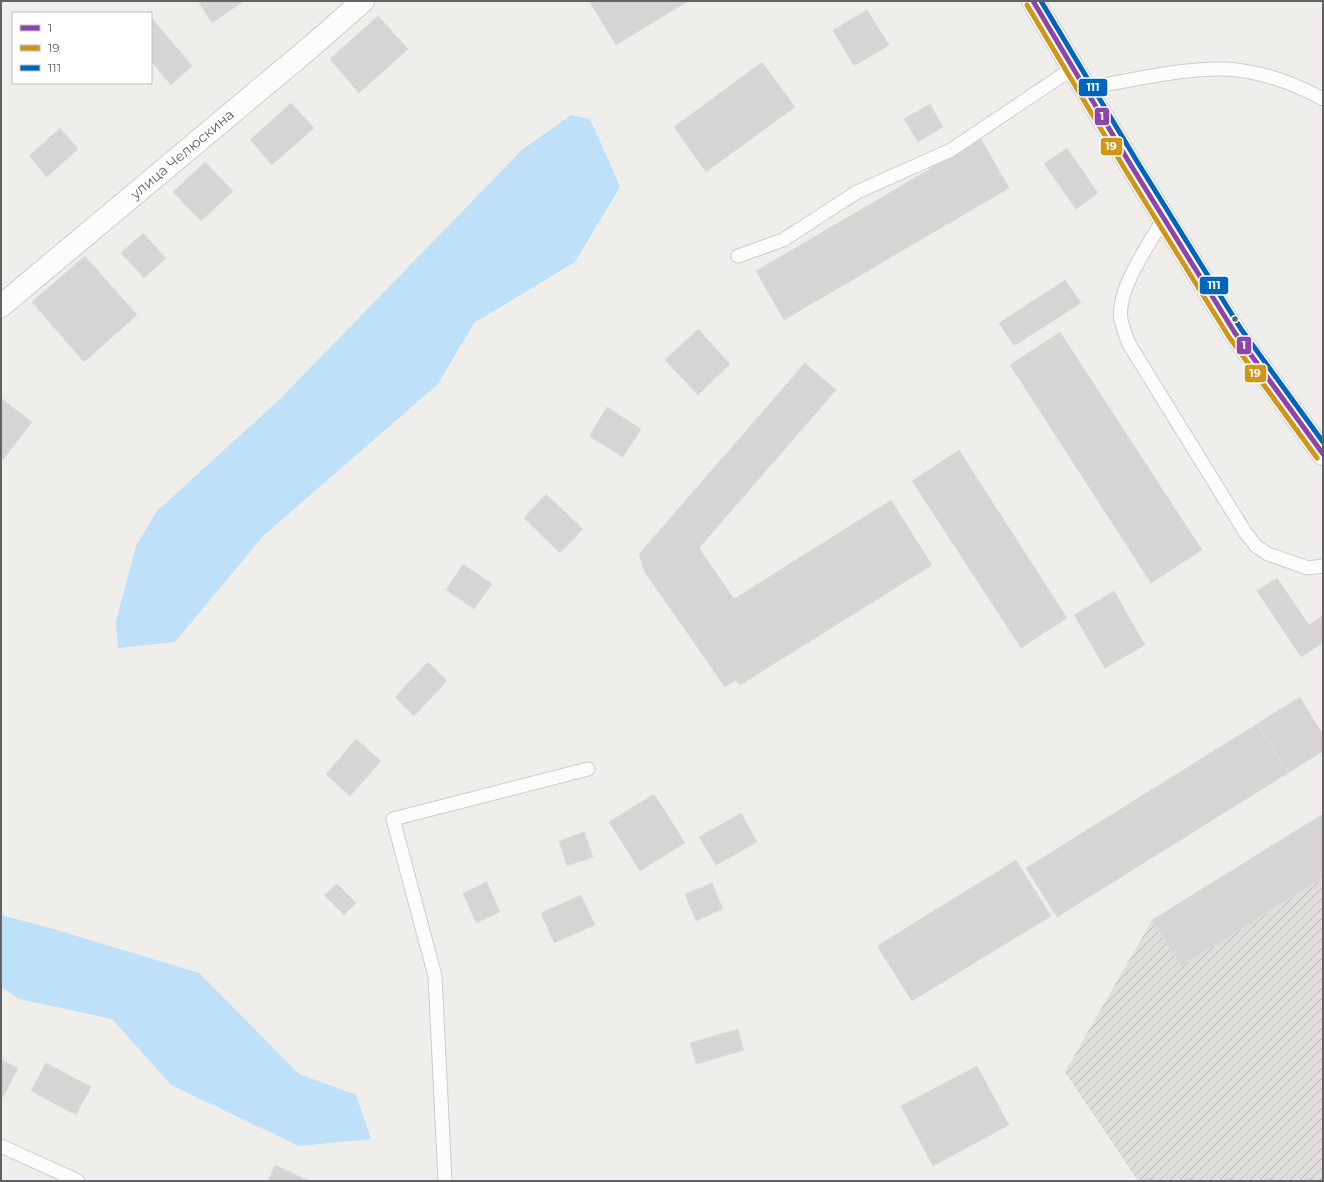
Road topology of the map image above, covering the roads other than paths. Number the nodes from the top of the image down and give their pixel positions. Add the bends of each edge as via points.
1 (363, 1) edge
2 (1033, 1) edge
3 (1073, 68) junction
4 (1086, 88) junction
5 (1323, 99) edge
6 (1164, 218) junction
7 (738, 256) dead end
8 (1, 306) edge
9 (1323, 454) edge
10 (1323, 566) edge
11 (588, 769) dead end
12 (1, 1146) edge
13 (78, 1181) edge
14 (445, 1181) edge

1 - 8 main road, улица Челюскина
2 - 3 main road
3 - 4 main road
3 - 7 lane via 951,150 857,192 783,240
4 - 5 lane via 1181,72 1225,69 1264,76 1303,88
4 - 6 main road
6 - 9 main road via 1235,333
6 - 10 lane via 1126,285 1121,320 1129,344 1245,532 1257,546 1268,554 1308,568
11 - 14 lane via 393,819 435,976
12 - 13 lane

